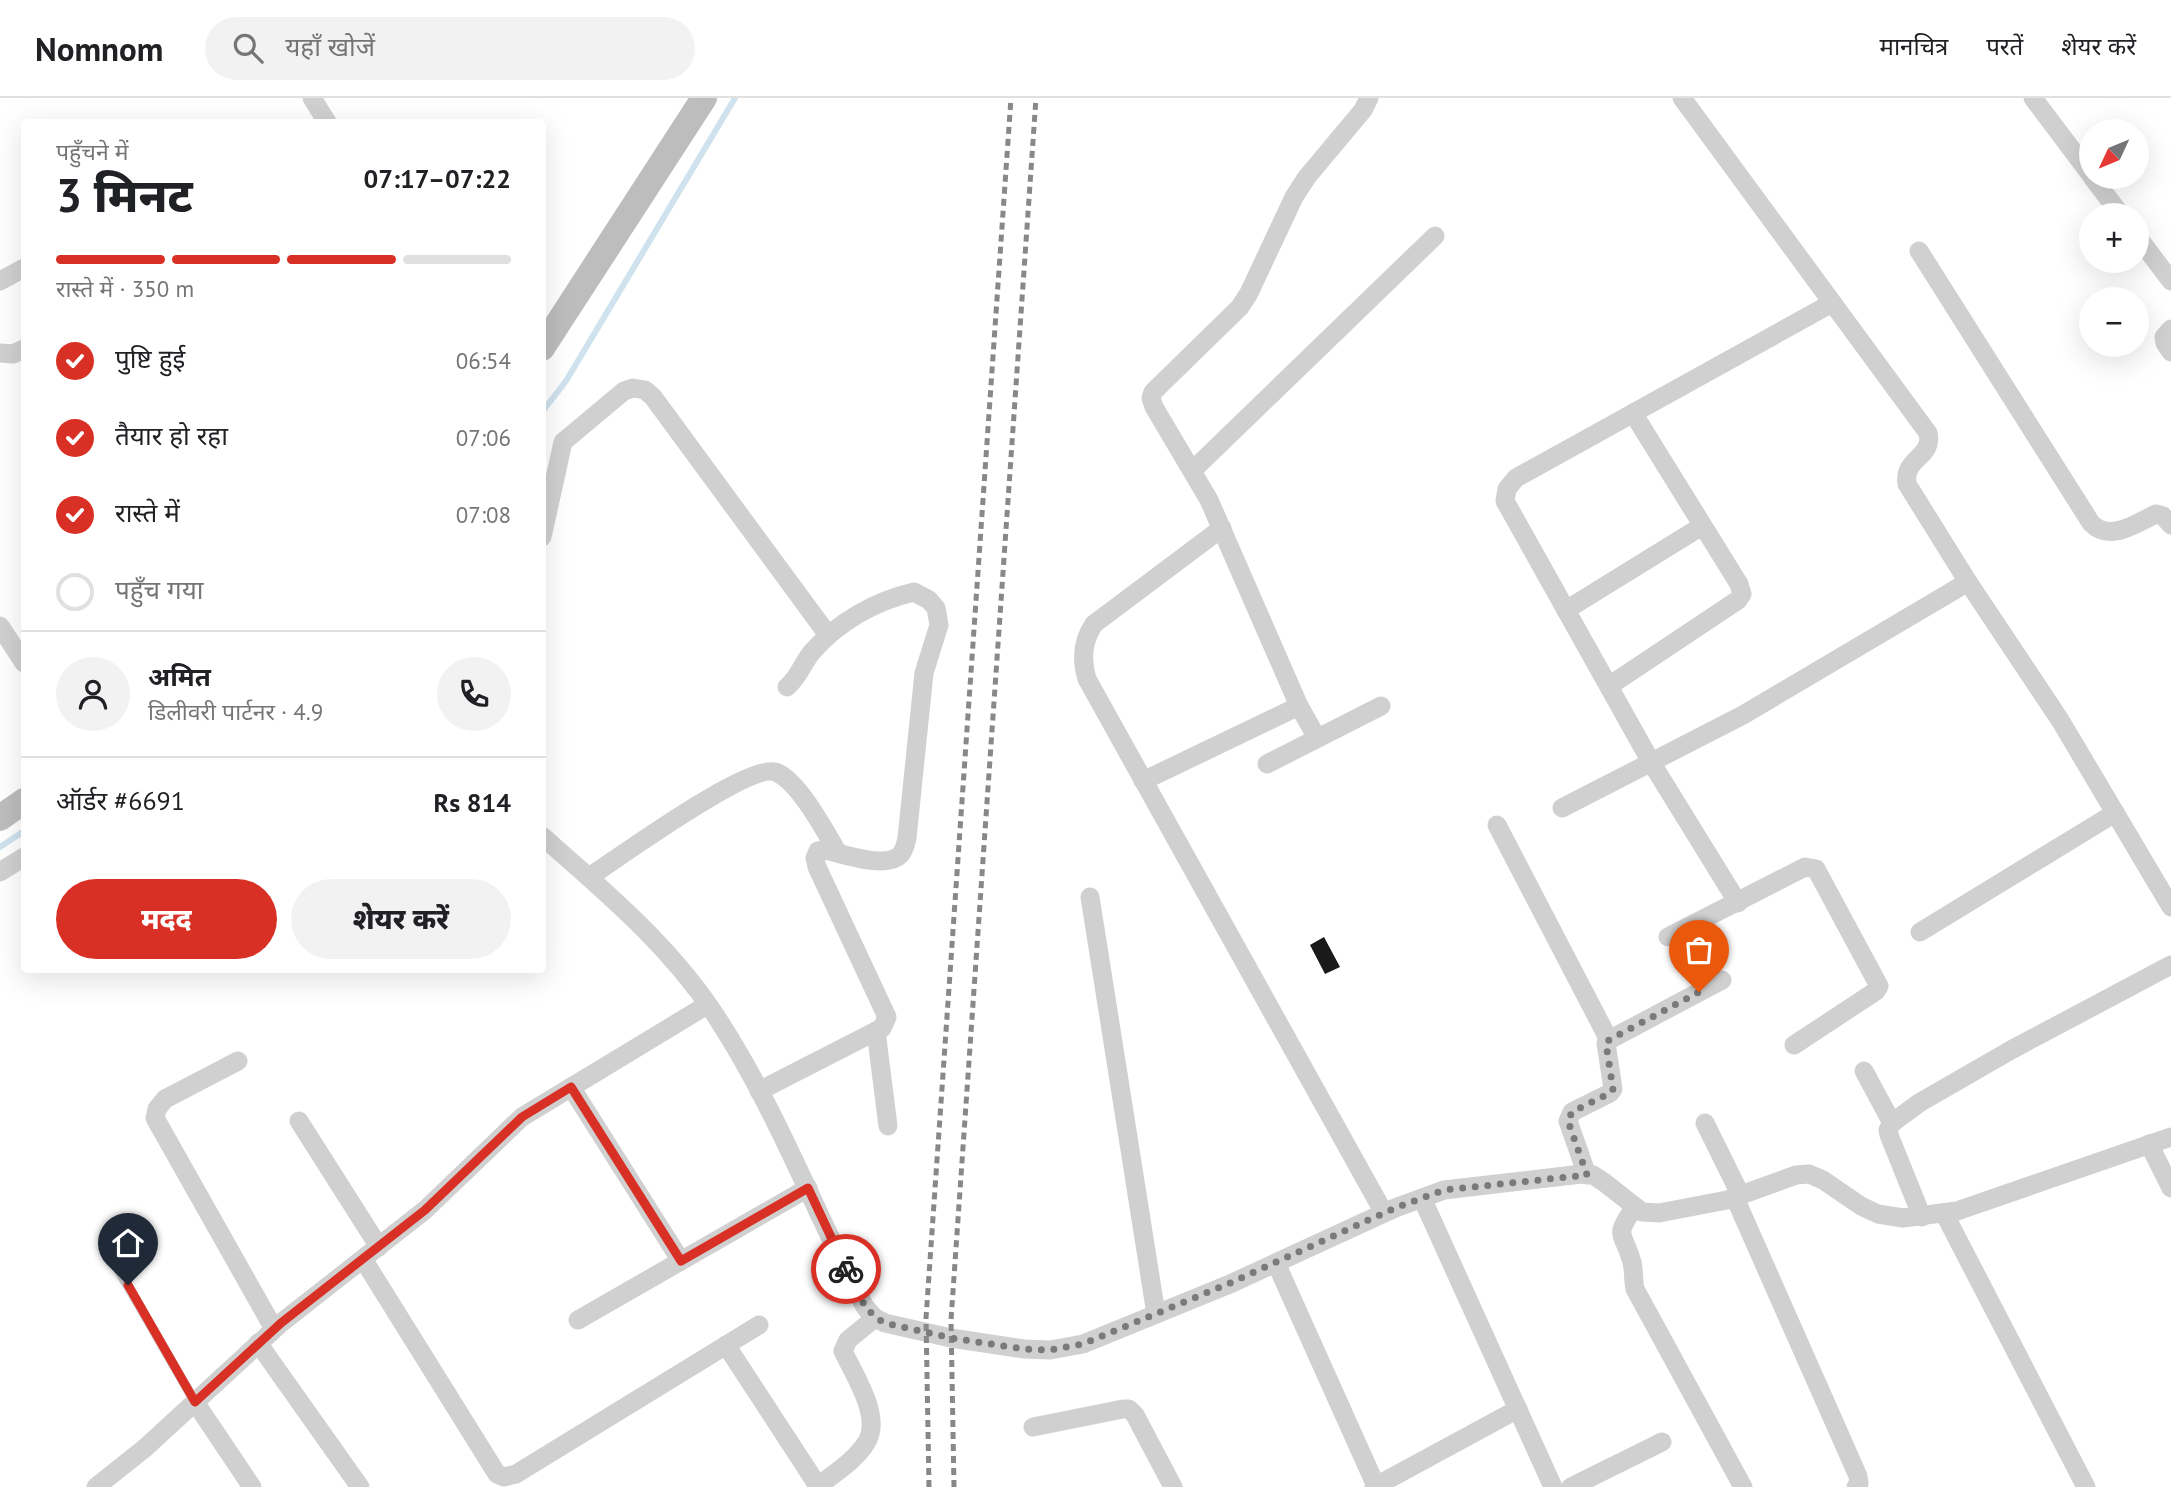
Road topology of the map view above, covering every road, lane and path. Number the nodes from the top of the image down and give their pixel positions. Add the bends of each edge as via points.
1 (312, 98) edge
2 (704, 98) edge
3 (1369, 98) edge
4 (1682, 98) edge
5 (2033, 98) edge
6 (325, 119) edge
7 (2079, 159) edge
8 (1435, 236) dead end
9 (1919, 251) dead end
10 (2149, 252) edge
11 (21, 270) edge
12 (0, 281) edge
13 (2171, 281) edge
14 (1832, 303) junction
15 (2171, 329) edge
16 (546, 342) edge
17 (21, 350) edge
18 (2171, 352) edge
19 (0, 353) edge
20 (1633, 414) junction
21 (1193, 470) junction
22 (546, 519) edge
23 (2171, 525) edge
24 (1702, 526) junction
25 (1222, 528) junction
26 (1968, 582) junction
27 (1566, 610) junction
28 (0, 626) edge
29 (828, 635) junction
30 (21, 658) edge
31 (1609, 686) junction
32 (787, 687) dead end
33 (1299, 706) junction
34 (1381, 706) dead end
35 (1317, 738) junction
36 (1651, 762) junction
37 (1267, 764) dead end
38 (1143, 781) junction
39 (21, 803) edge
40 (1562, 808) dead end
41 (2115, 813) junction
42 (0, 818) edge
43 (1497, 825) dead end
44 (546, 839) edge
45 (838, 853) junction
46 (21, 859) edge
47 (0, 872) edge
48 (589, 877) junction
49 (1090, 897) dead end
50 (1738, 902) junction
51 (2171, 907) edge
52 (1920, 932) dead end
53 (1668, 937) dead end
54 (2171, 965) edge
55 (1722, 981) dead end
56 (707, 1005) junction
57 (876, 1031) junction
58 (1609, 1040) junction
59 (1794, 1045) dead end
60 (238, 1061) dead end
61 (1864, 1071) dead end
62 (571, 1087) junction
63 (759, 1091) junction
64 (299, 1121) dead end
65 (1705, 1123) dead end
66 (1892, 1123) junction
67 (888, 1126) dead end
68 (2171, 1137) edge
69 (2149, 1144) junction
70 (1587, 1175) junction
71 (808, 1188) junction
72 (2171, 1188) edge
73 (1738, 1197) junction
74 (1422, 1198) junction
75 (1635, 1207) junction
76 (1384, 1213) junction
77 (1944, 1213) junction
78 (1922, 1217) junction
79 (379, 1247) junction
80 (363, 1259) junction
81 (681, 1261) junction
82 (114, 1262) dead end
83 (1276, 1263) junction
84 (1156, 1314) junction
85 (875, 1318) junction
86 (578, 1320) dead end
87 (759, 1325) dead end
88 (274, 1329) junction
89 (258, 1343) junction
90 (726, 1345) junction
91 (195, 1402) junction
92 (1518, 1409) junction
93 (1033, 1427) dead end
94 (1662, 1442) dead end
95 (1375, 1486) edge
96 (97, 1487) edge
97 (252, 1487) edge
98 (360, 1487) edge
99 (818, 1487) edge
100 (1172, 1487) edge
101 (1553, 1487) edge
102 (1571, 1487) edge
103 (1743, 1487) edge
104 (1856, 1487) edge
105 (2086, 1487) edge

1 - 6 street
2 - 16 street
3 - 21 street via 1294,197 1240,307 1153,393 1154,407
4 - 14 street
5 - 7 street
8 - 21 street
9 - 23 street via 2091,523 2113,533 2157,514
10 - 13 street
11 - 12 street
14 - 20 street
14 - 26 street via 1928,433 1926,451 1905,474 1907,484
15 - 18 street via 2164,337
17 - 19 street
20 - 24 street
20 - 27 street via 1516,478 1507,489 1505,501
21 - 25 street
22 - 29 street via 563,442 614,396 633,388 645,390
24 - 27 street
24 - 31 street via 1742,594
25 - 33 street
25 - 38 street via 1094,624 1086,635 1087,679
26 - 36 street via 1772,699
26 - 41 street via 2060,720
27 - 31 street
28 - 30 street
29 - 32 street
29 - 45 street via 852,617 914,592 936,608 939,625 924,673 902,853 880,862
31 - 36 street
33 - 35 street
33 - 38 street
34 - 35 street
35 - 37 street
36 - 40 street
36 - 50 street
38 - 76 street
39 - 42 street
41 - 51 street
41 - 52 street
43 - 58 street
44 - 48 street
45 - 48 street via 807,803 778,773 769,770 715,793
45 - 57 street via 818,851 815,858 887,1017
46 - 47 street
48 - 56 street via 631,916
49 - 84 street
50 - 53 street
50 - 59 street via 1805,867 1816,869 1878,981 1876,991
54 - 66 street via 2011,1050
55 - 58 street
56 - 62 street
56 - 63 street
57 - 63 street
57 - 67 street
58 - 70 street via 1606,1048 1613,1089 1572,1112 1568,1121
60 - 88 street via 165,1100 155,1118
61 - 66 street
62 - 79 street via 522,1117
62 - 81 street
63 - 71 street
64 - 79 street
65 - 73 street
66 - 78 street via 1889,1135
68 - 69 street
69 - 72 street
69 - 77 street
70 - 74 street via 1454,1188
70 - 75 street
71 - 81 street
71 - 85 street via 856,1290
73 - 75 street via 1659,1213
73 - 78 street via 1809,1174 1878,1214
73 - 104 street via 1860,1483
74 - 76 street
74 - 92 street
75 - 103 street via 1621,1229 1633,1263 1635,1289
76 - 83 street
77 - 78 street
77 - 105 street
79 - 80 street
80 - 88 street
80 - 90 street via 497,1474 504,1477 516,1474
81 - 86 street
82 - 91 lane
83 - 84 street
83 - 95 street
84 - 85 street via 1083,1344 1050,1350 951,1338
85 - 99 street via 848,1340 843,1351 871,1411 873,1426 867,1442
87 - 90 street
88 - 89 street
89 - 91 street
89 - 98 street
90 - 99 street
91 - 96 street
91 - 97 street
92 - 95 street
92 - 101 street
93 - 100 street via 1129,1409
94 - 102 street

